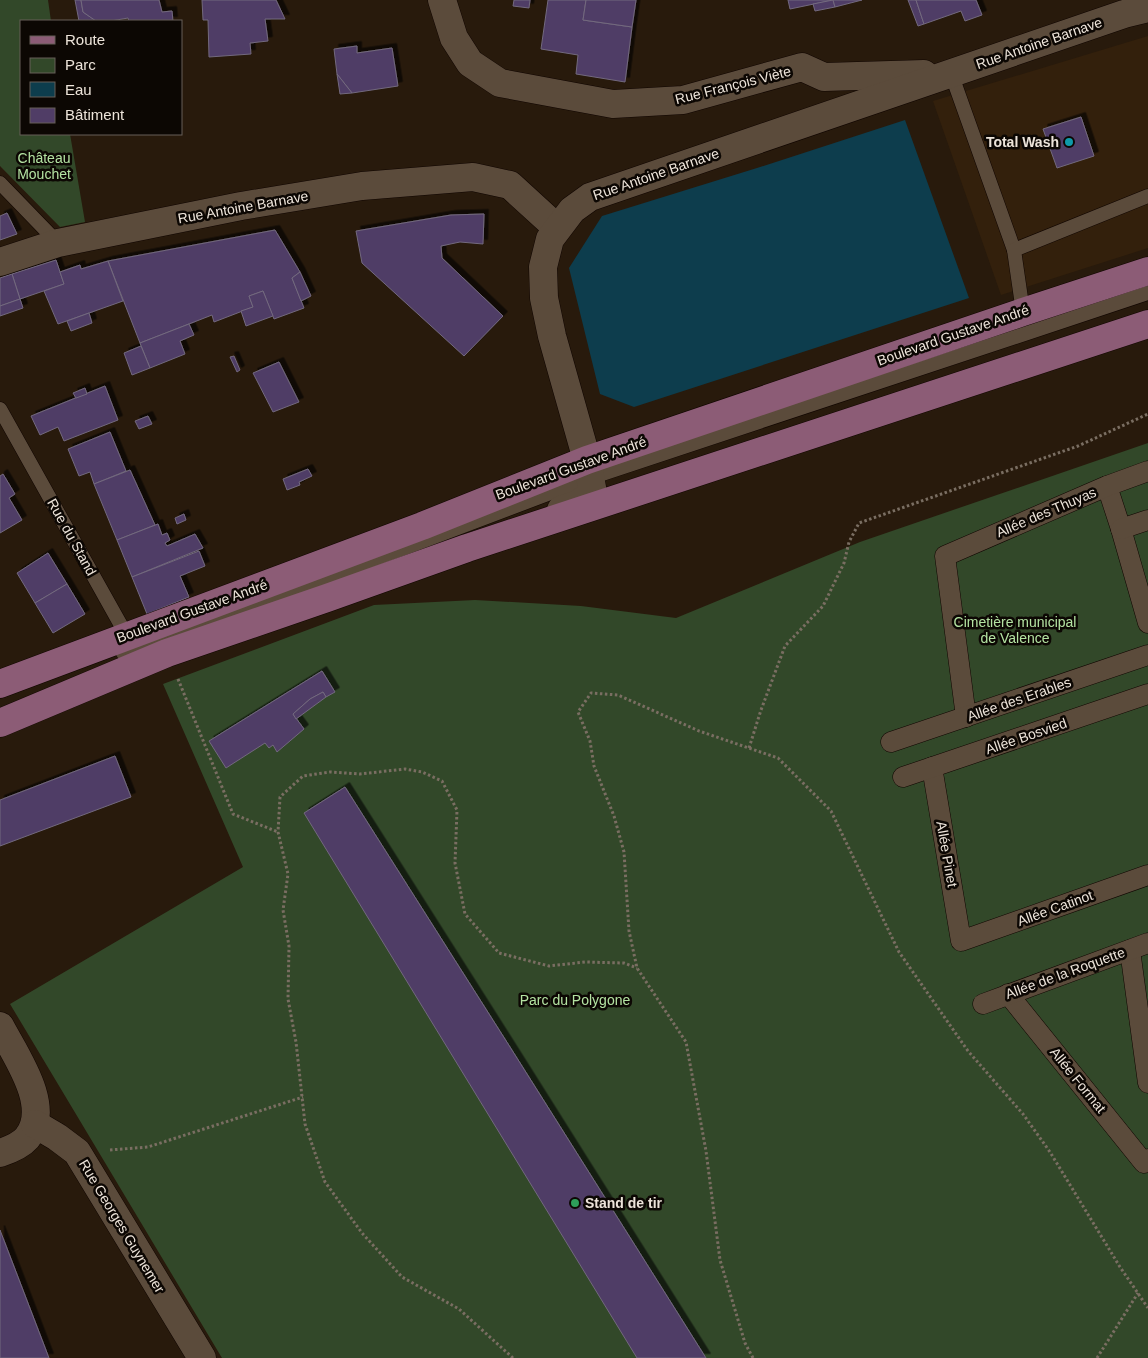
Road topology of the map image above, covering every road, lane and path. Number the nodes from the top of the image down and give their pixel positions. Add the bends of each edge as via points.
1 (442, 0) edge
2 (1148, 8) edge
3 (951, 73) junction
4 (0, 183) edge
5 (1148, 196) edge
6 (557, 228) junction
7 (58, 243) junction
8 (1014, 250) junction
9 (0, 262) edge
10 (1148, 271) edge
11 (1148, 293) edge
12 (1022, 312) junction
13 (1148, 324) edge
14 (0, 408) edge
15 (1148, 414) edge
16 (589, 469) junction
17 (1148, 471) edge
18 (1107, 486) junction
19 (1148, 520) edge
20 (1121, 529) junction
21 (467, 548) junction
22 (1148, 622) edge
23 (146, 649) junction
24 (1148, 655) edge
25 (106, 658) dead end
26 (82, 667) dead end
27 (9, 680) edge
28 (1148, 694) edge
29 (966, 717) junction
30 (0, 723) edge
31 (891, 742) dead end
32 (749, 748) junction
33 (932, 767) junction
34 (903, 777) dead end
35 (278, 832) junction
36 (1148, 875) edge
37 (962, 941) joint
38 (1139, 946) edge
39 (637, 968) junction
40 (1008, 994) junction
41 (983, 1004) dead end
42 (0, 1026) edge
43 (1148, 1083) edge
44 (303, 1097) junction
45 (35, 1124) junction
46 (77, 1152) junction
47 (0, 1153) edge
48 (1148, 1159) edge
49 (1138, 1293) junction
50 (1148, 1308) edge
51 (202, 1358) edge
52 (513, 1358) edge
53 (753, 1358) edge
54 (1097, 1358) edge

1 - 3 street, Rue François Viète via 454,38 470,63 500,84 614,104 683,100 802,67 824,77
2 - 3 street, Rue Antoine Barnave
3 - 6 street, Rue Antoine Barnave via 590,197 572,210
3 - 8 lane
4 - 7 lane
5 - 8 lane
6 - 7 street, Rue Antoine Barnave via 510,185 473,177 362,186
6 - 16 street via 550,239 543,267 544,298
7 - 9 street, Rue Antoine Barnave
8 - 12 lane
10 - 12 main road, Boulevard Gustave André
11 - 16 lane
12 - 16 main road, Boulevard Gustave André
13 - 21 main road, Boulevard Gustave André
14 - 23 lane, Rue du Stand
15 - 32 path via 1078,446 859,523 823,606 785,646
16 - 21 street via 593,493 578,504 520,524
16 - 23 main road, Boulevard Gustave André via 412,529
17 - 18 street, Allée des Thuyas
18 - 20 street
18 - 29 street, Allée des Thuyas via 945,556
19 - 20 street
20 - 22 street
21 - 23 main road, Boulevard Gustave André via 327,598
23 - 25 lane
23 - 27 main road, Boulevard Gustave André
23 - 30 main road, Boulevard Gustave André
23 - 35 path via 233,814
24 - 29 street, Allée des Erables
26 - 27 lane
28 - 33 street, Allée Bosvied
29 - 31 street, Allée des Erables
32 - 39 path via 699,731 618,695 591,693 578,712 624,852 629,931
32 - 49 path via 778,758 831,811 899,952 968,1051 1023,1114 1050,1152
33 - 34 street, Allée Bosvied
33 - 37 street, Allée Pinet
35 - 39 path via 280,797 303,776 330,772 422,772 442,781 457,810 455,863 465,914 499,953 549,966 585,962 624,963
35 - 44 path via 288,874 283,910 290,946 288,999
36 - 37 street, Allée Catinot
38 - 40 street, Allée de la Roquette
38 - 43 street
39 - 53 path via 686,1042 706,1150 720,1260 745,1343
40 - 41 street, Allée de la Roquette
40 - 48 street, Allée Format via 1144,1162
42 - 45 street via 32,1086
44 - 46 path via 148,1147
44 - 52 path via 305,1124 325,1182 362,1232 402,1277 459,1309
45 - 46 street, Rue Georges Guynemer
45 - 47 street via 27,1138
46 - 51 street, Rue Georges Guynemer
49 - 50 path
49 - 54 path

